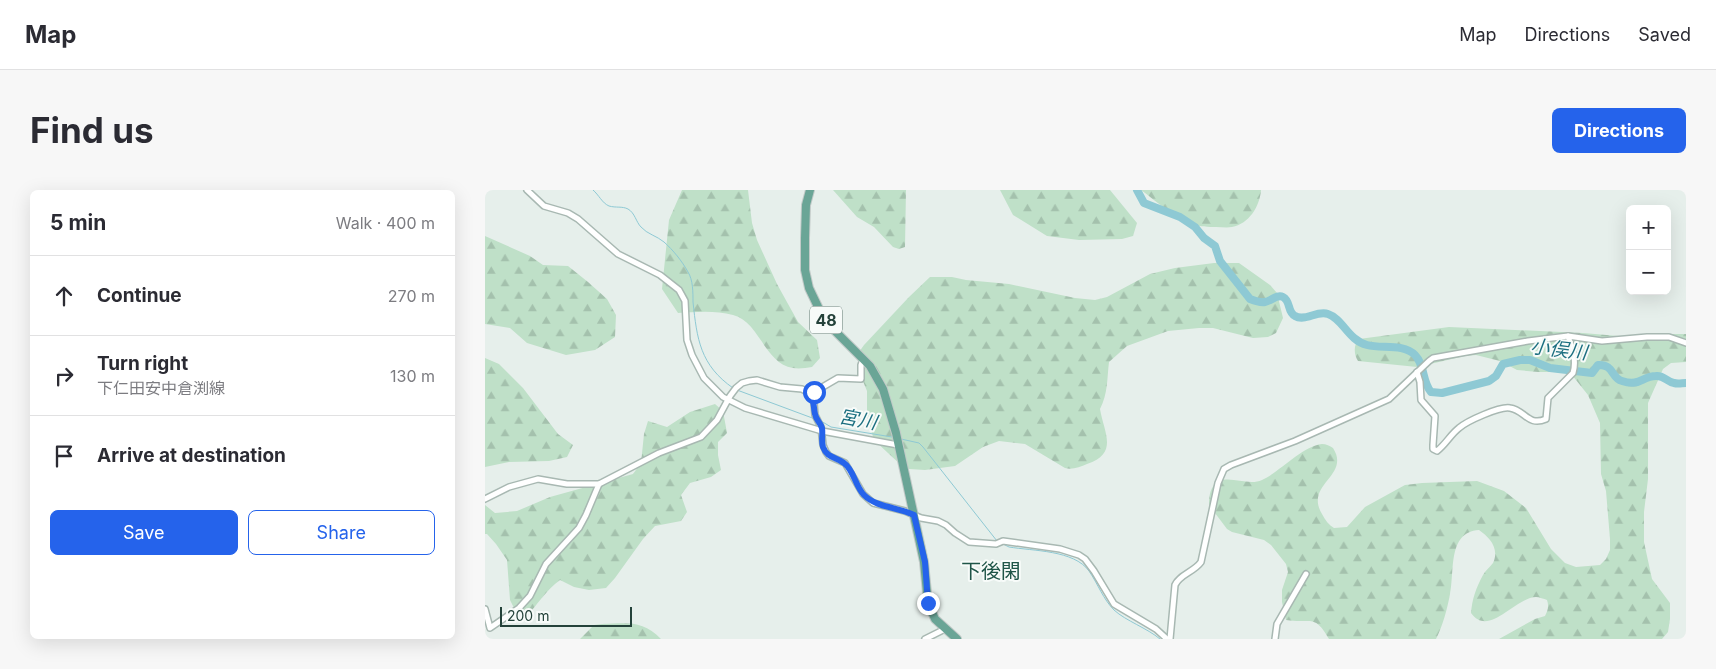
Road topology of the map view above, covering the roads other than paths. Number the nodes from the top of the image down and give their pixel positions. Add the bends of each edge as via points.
1 (527, 190) edge
2 (810, 190) edge
3 (1568, 336) junction
4 (1686, 342) edge
5 (863, 359) junction
6 (1417, 372) junction
7 (809, 393) junction
8 (729, 398) junction
9 (822, 429) junction
10 (897, 440) junction
11 (599, 484) junction
12 (485, 499) edge
13 (914, 515) junction
14 (1306, 574) dead end
15 (485, 608) edge
16 (945, 629) junction
17 (925, 639) edge
18 (957, 639) edge
19 (1168, 639) edge
20 (1275, 639) edge

1 - 8 street via 545,206 575,217 626,260 661,275 679,290 685,301 691,355 715,390
2 - 5 main road, 48 via 805,238 805,270 809,288 830,326
3 - 4 street via 1602,341 1669,337
3 - 6 street via 1433,358
3 - 6 street via 1573,353 1573,373 1548,398 1546,419 1535,421 1512,408 1503,408 1459,427 1437,451 1433,449 1435,416 1421,400
5 - 7 street via 861,379 838,378
5 - 10 main road, 48 via 876,373 883,389
6 - 19 street via 1395,394 1376,406 1224,469 1217,483 1201,562 1175,585
7 - 8 street via 757,380 742,383
7 - 9 street
8 - 9 street via 745,408
8 - 11 street via 717,420 701,437 659,453
9 - 10 street
9 - 13 street via 826,452 845,463 863,494 873,503
10 - 13 main road, 48
11 - 12 street via 567,484 538,479 509,487
11 - 15 street via 579,528 546,564 524,603 490,628
13 - 16 main road, 48 via 925,562 928,603 935,619
13 - 19 street via 946,525 969,542 1060,549 1079,555 1094,571 1114,604 1156,628
14 - 20 street via 1277,624
16 - 17 street
16 - 18 main road, 48

